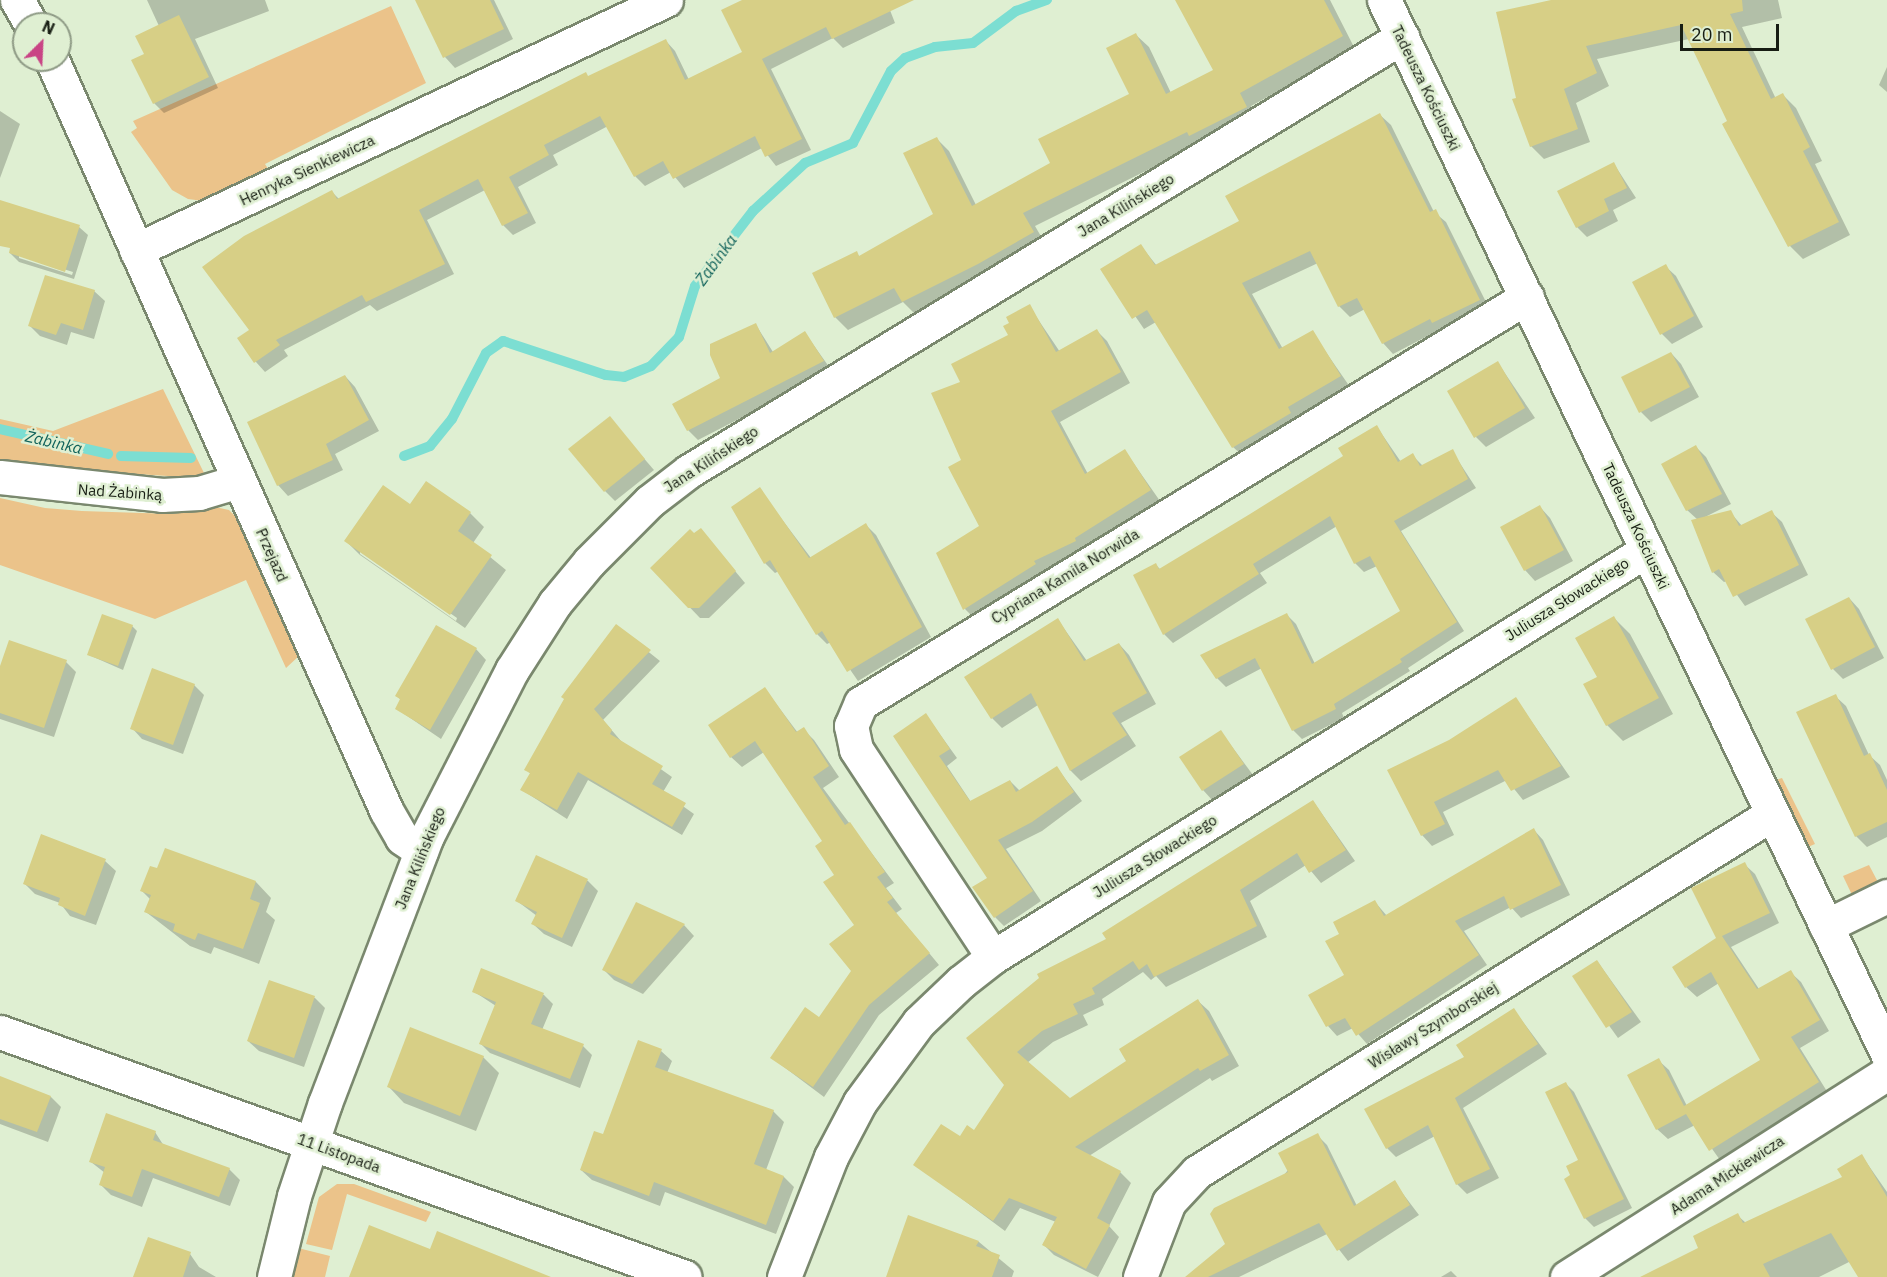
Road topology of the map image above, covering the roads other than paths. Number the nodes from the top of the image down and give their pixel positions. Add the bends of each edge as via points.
1 (666, 0) edge
2 (1384, 0) edge
3 (1402, 38) junction
4 (57, 72) edge
5 (136, 250) junction
6 (1527, 297) junction
7 (0, 477) edge
8 (239, 481) junction
9 (1647, 550) junction
10 (1773, 814) junction
11 (421, 851) junction
12 (1887, 896) edge
13 (1826, 926) junction
14 (993, 957) junction
15 (0, 1032) edge
16 (1887, 1053) edge
17 (1887, 1073) edge
18 (312, 1143) junction
19 (680, 1276) edge
20 (274, 1277) edge
21 (784, 1277) edge
22 (1140, 1277) edge
23 (1567, 1277) edge

1 - 5 street, Henryka Sienkiewicza
2 - 3 street, Tadeusza Kościuszki
3 - 6 street, Tadeusza Kościuszki
3 - 11 street, Jana Kilińskiego via 713,455 650,501 573,579 531,637 470,747
4 - 5 street
5 - 8 street, Przejazd
6 - 9 street, Tadeusza Kościuszki
6 - 14 street, Cypriana Kamila Norwida via 861,703 851,726 856,749
7 - 8 street, Nad Żabinką via 162,495 199,494
8 - 11 street, Przejazd via 391,820 402,838
9 - 10 street, Tadeusza Kościuszki
9 - 14 street, Juliusza Słowackiego
10 - 13 street, Tadeusza Kościuszki
10 - 22 street, Wisławy Szymborskiej via 1197,1172 1169,1202
11 - 18 street, Jana Kilińskiego
12 - 13 street
13 - 16 street, Tadeusza Kościuszki
14 - 21 street, Juliusza Słowackiego via 919,1022 860,1102 826,1167
15 - 18 street, 11 Listopada
17 - 23 street, Adama Mickiewicza
18 - 19 street, 11 Listopada
18 - 20 street, Jana Kilińskiego

